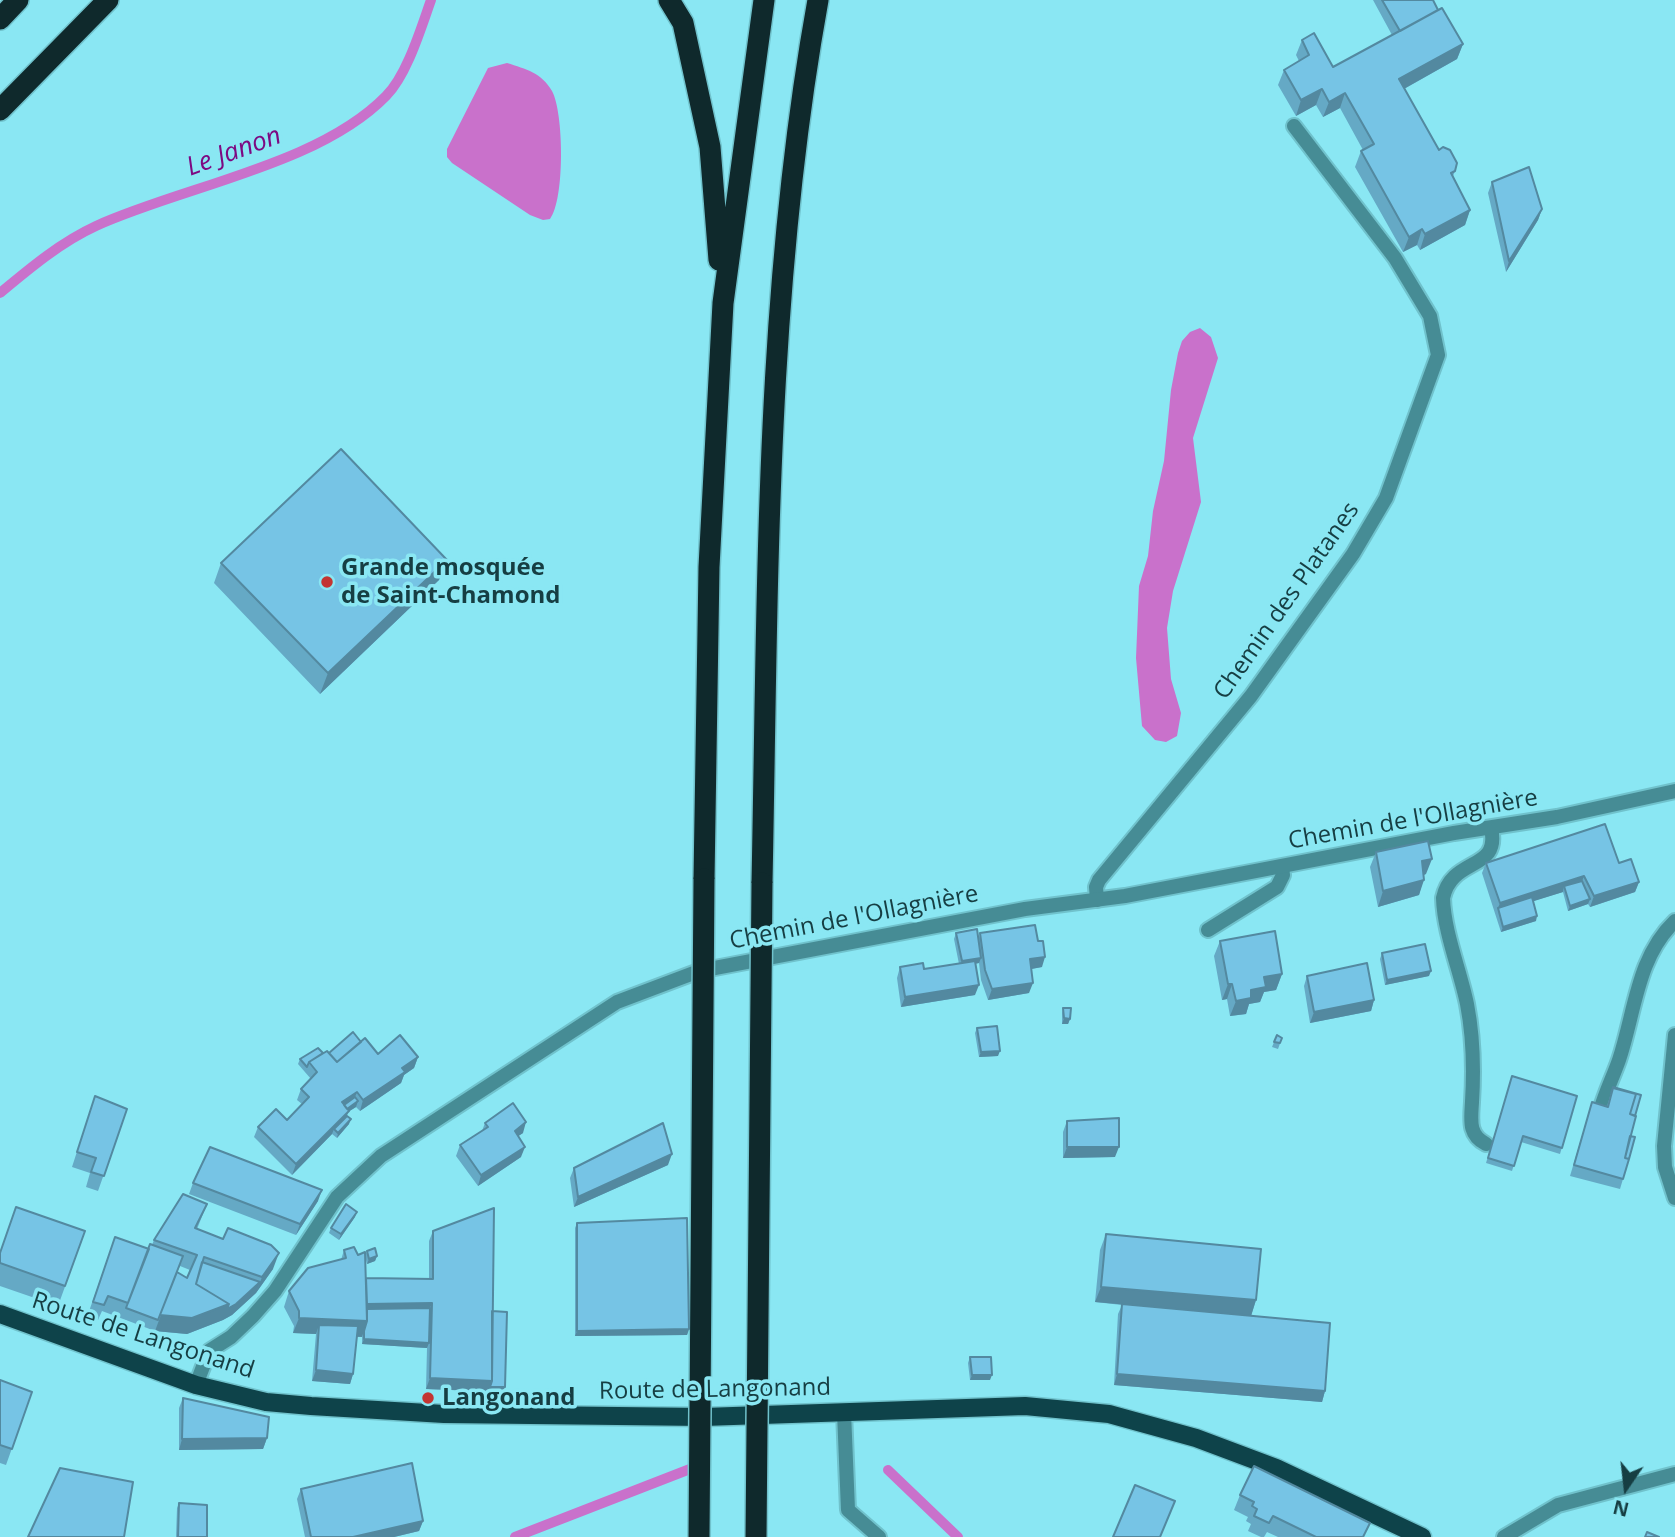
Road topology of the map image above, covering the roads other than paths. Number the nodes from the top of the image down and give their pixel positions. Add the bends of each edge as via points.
1 (18, 0) edge
2 (107, 0) edge
3 (669, 0) edge
4 (764, 0) edge
5 (818, 0) edge
6 (0, 19) edge
7 (0, 110) edge
8 (1294, 126) dead end
9 (723, 303) junction
10 (1675, 791) edge
11 (1491, 828) junction
12 (1282, 867) junction
13 (1097, 900) junction
14 (1675, 921) edge
15 (1208, 930) dead end
16 (1675, 1035) edge
17 (1600, 1111) edge
18 (1486, 1144) dead end
19 (1675, 1198) edge
20 (0, 1314) edge
21 (196, 1385) junction
22 (844, 1412) junction
23 (1675, 1474) edge
24 (699, 1537) edge
25 (756, 1537) edge
26 (879, 1537) edge
27 (1422, 1537) edge
28 (1504, 1537) edge

1 - 6 highway
2 - 7 highway
3 - 9 highway via 683,23 710,148
4 - 9 highway
5 - 25 highway, bridge via 797,127 770,483
8 - 13 street, Chemin des Platanes via 1395,258 1430,316 1438,355 1386,498 1353,554 1251,696 1099,880
9 - 24 highway, bridge via 709,567
10 - 11 street, Chemin de l'Ollagnière
11 - 12 street, Chemin de l'Ollagnière
11 - 18 street via 1492,848 1487,856 1458,872 1445,886 1443,898 1471,1024 1471,1123 1473,1132
12 - 13 street, Chemin de l'Ollagnière
12 - 15 street via 1277,887
13 - 21 street, Chemin de l'Ollagnière via 1024,908 699,971 618,1002 381,1156 337,1198 253,1316 209,1351
14 - 17 street via 1647,957
16 - 19 street via 1664,1146
20 - 21 main road, Route de Langonand
21 - 22 main road, Route de Langonand via 266,1402 444,1414 705,1418
22 - 26 street via 848,1510
22 - 27 main road, Route de Langonand via 1025,1406 1109,1414 1196,1438 1276,1468
23 - 28 street via 1558,1506

